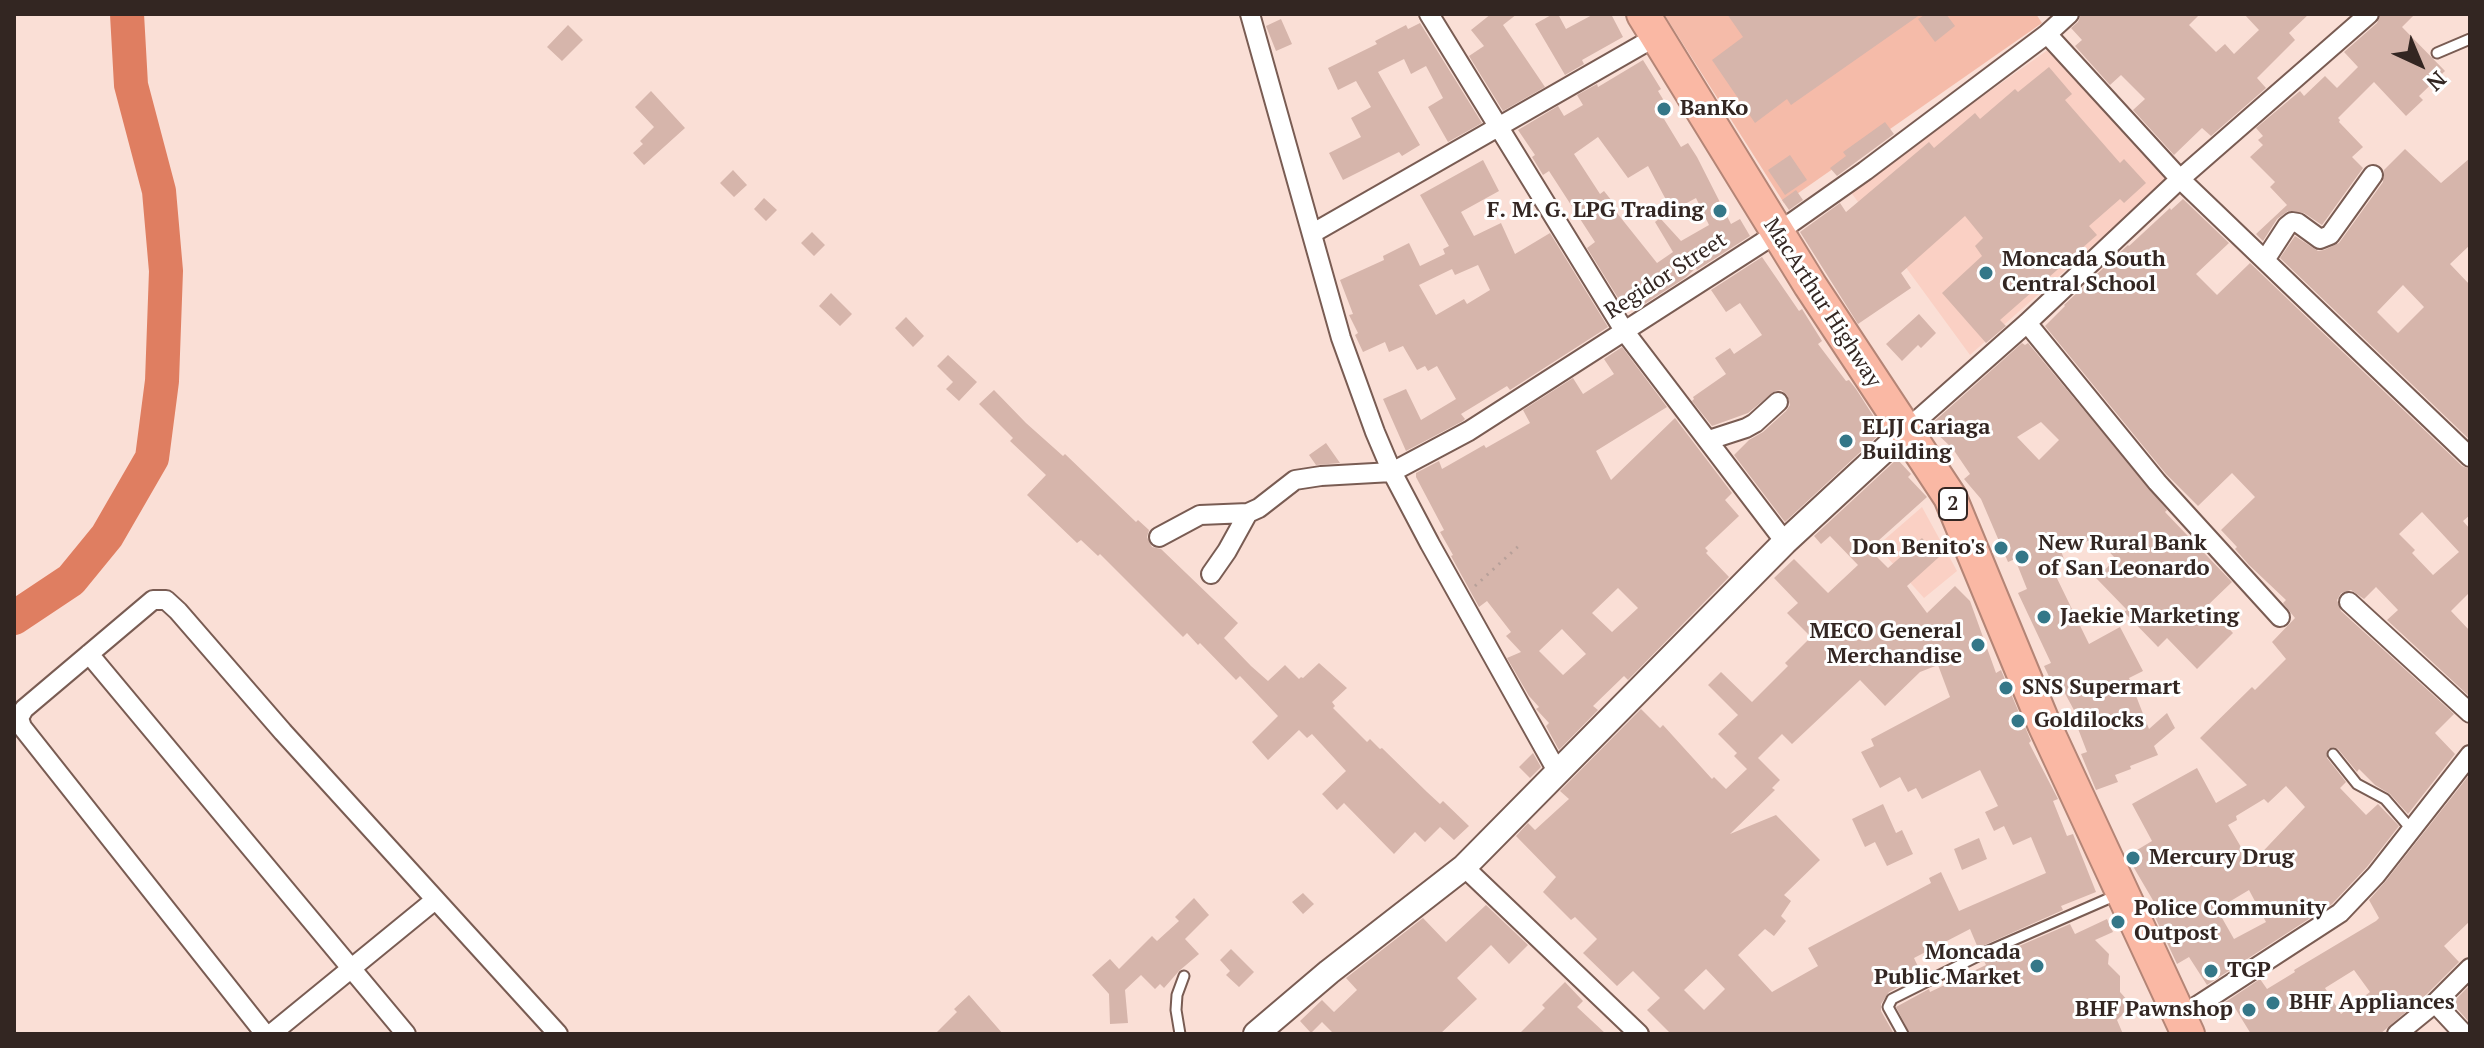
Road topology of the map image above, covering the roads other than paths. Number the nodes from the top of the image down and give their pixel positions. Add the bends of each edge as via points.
1 (1250, 14) edge
2 (1429, 14) edge
3 (2369, 14) edge
4 (2064, 15) edge
5 (1650, 25) edge
6 (2047, 34) junction
7 (2470, 39) edge
8 (2437, 53) dead end
9 (1497, 127) junction
10 (2373, 175) dead end
11 (2180, 179) junction
12 (1313, 233) junction
13 (1777, 233) junction
14 (2265, 260) junction
15 (2027, 323) junction
16 (1625, 332) junction
17 (1778, 402) dead end
18 (1905, 431) junction
19 (1709, 440) junction
20 (2470, 457) edge
21 (1392, 472) junction
22 (1248, 513) junction
23 (1159, 537) dead end
24 (1785, 542) junction
25 (1211, 574) dead end
26 (2349, 602) dead end
27 (2280, 617) dead end
28 (89, 654) junction
29 (2470, 713) edge
30 (2333, 754) dead end
31 (2470, 755) edge
32 (1557, 771) junction
33 (2411, 829) junction
34 (1464, 867) junction
35 (2122, 893) junction
36 (435, 900) junction
37 (352, 968) junction
38 (2470, 968) edge
39 (1184, 976) dead end
40 (2435, 1003) junction
41 (2184, 1026) edge
42 (268, 1034) edge
43 (406, 1034) edge
44 (558, 1034) edge
45 (1180, 1034) edge
46 (1256, 1034) edge
47 (1639, 1034) edge
48 (1903, 1034) edge
49 (2397, 1034) edge
50 (2464, 1034) edge

1 - 12 street
2 - 9 street
3 - 11 street
4 - 6 street, Regidor Street
5 - 9 street
5 - 13 highway, MacArthur Highway / 2
6 - 11 street
6 - 13 street, Regidor Street
7 - 8 lane
9 - 12 street
9 - 16 street
10 - 14 street via 2330,235 2320,239 2292,222
11 - 14 street
11 - 15 street
12 - 21 street via 1341,338
13 - 16 street, Regidor Street
13 - 18 highway, MacArthur Highway / 2
14 - 20 street
15 - 18 street
15 - 27 street via 2157,482
16 - 19 street
16 - 21 street, Regidor Street via 1469,431
17 - 19 street via 1755,423
18 - 24 street
18 - 35 highway, MacArthur Highway / 2 via 1955,506 2044,724
19 - 24 street
21 - 22 street via 1295,480
21 - 32 street
22 - 23 street via 1200,515
22 - 25 street
24 - 32 street
26 - 29 street
28 - 36 street via 153,600 166,600
28 - 37 street
28 - 42 street via 24,709 22,727
30 - 33 lane via 2357,784 2385,799
31 - 33 street
32 - 34 street
33 - 41 street via 2340,913
34 - 46 street
34 - 47 street
35 - 41 highway, MacArthur Highway / 2
35 - 48 lane via 1892,999 1888,1007
36 - 37 street
36 - 44 street
37 - 42 street
37 - 43 street
38 - 40 street
39 - 45 lane via 1177,995
40 - 49 street
40 - 50 street

